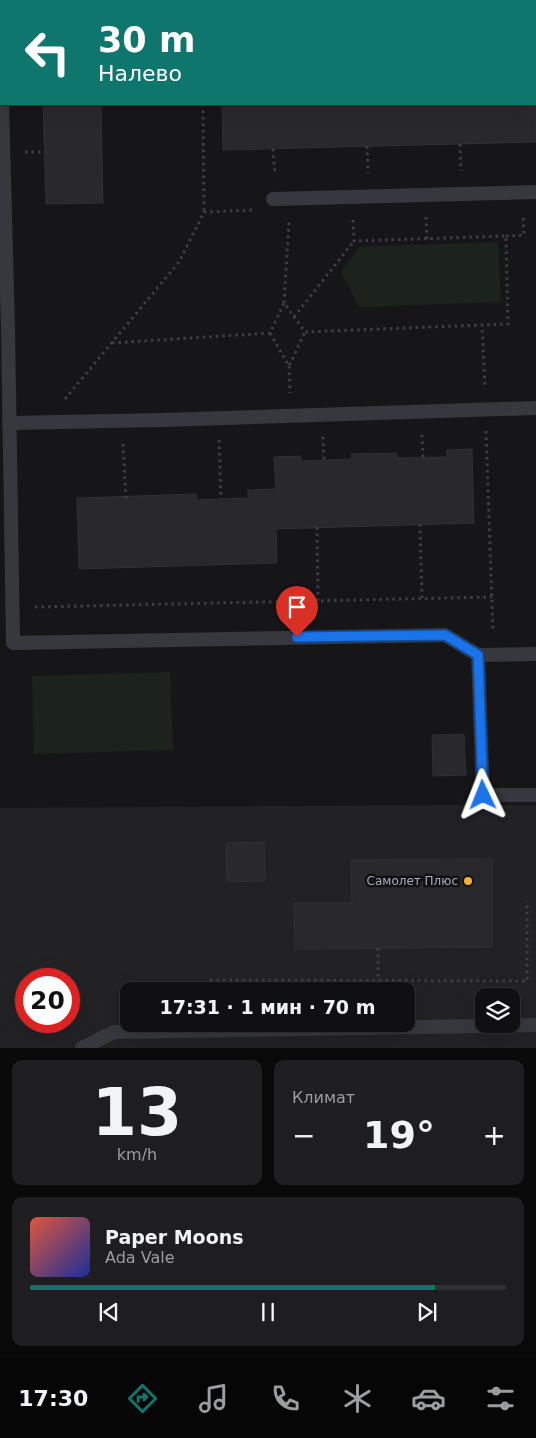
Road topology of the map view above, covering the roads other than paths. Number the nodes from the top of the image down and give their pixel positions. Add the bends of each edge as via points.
1 (2, 105) edge
2 (529, 192) edge
3 (273, 199) road end
4 (3, 257) edge
5 (536, 408) edge
6 (9, 424) junction
7 (536, 654) edge
8 (478, 655) junction
9 (536, 795) edge
10 (536, 1025) edge
11 (82, 1048) edge

1 - 4 lane
2 - 3 lane
4 - 6 lane
5 - 6 lane
6 - 8 lane via 13,642 445,635
7 - 8 lane
8 - 9 lane via 483,795
10 - 11 lane via 114,1032

